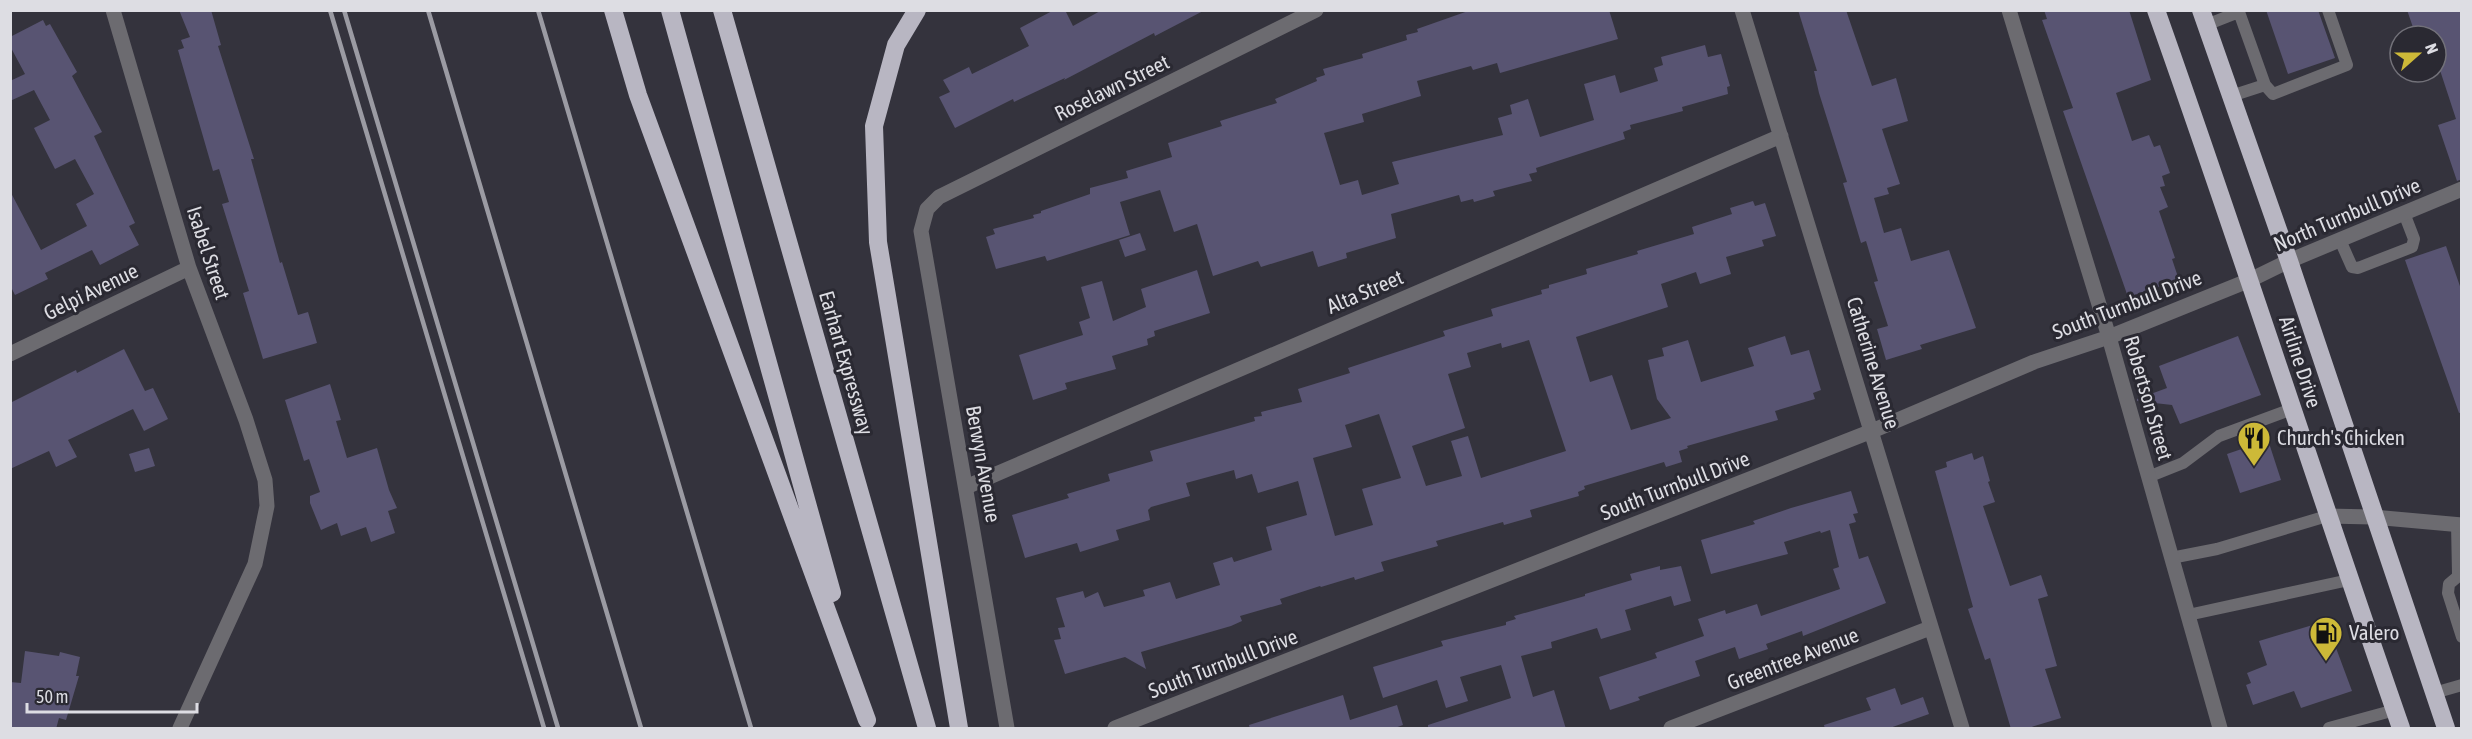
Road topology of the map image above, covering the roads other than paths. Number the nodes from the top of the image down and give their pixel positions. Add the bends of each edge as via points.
1 (113, 10) edge
2 (613, 10) edge
3 (670, 10) edge
4 (722, 10) edge
5 (917, 10) edge
6 (1317, 10) edge
7 (1742, 10) edge
8 (2009, 10) edge
9 (2156, 10) edge
10 (2328, 10) edge
11 (2239, 11) edge
12 (2203, 18) edge
13 (2265, 85) junction
14 (2231, 96) junction
15 (1781, 136) junction
16 (2462, 189) edge
17 (929, 208) joint
18 (2404, 213) junction
19 (2340, 240) junction
20 (2289, 261) junction
21 (189, 268) junction
22 (2250, 280) junction
23 (2109, 337) junction
24 (10, 354) edge
25 (2292, 410) junction
26 (1872, 431) junction
27 (2148, 477) junction
28 (966, 487) junction
29 (2327, 516) junction
30 (2373, 517) junction
31 (2459, 525) edge
32 (2172, 558) junction
33 (2460, 574) edge
34 (2349, 580) junction
35 (2188, 615) junction
36 (1930, 628) junction
37 (2462, 637) edge
38 (2462, 685) edge
39 (2434, 693) junction
40 (2395, 710) junction
41 (868, 724) edge
42 (180, 729) edge
43 (927, 729) edge
44 (959, 729) edge
45 (1007, 729) edge
46 (1115, 729) edge
47 (1671, 729) edge
48 (1962, 729) edge
49 (2220, 729) edge
50 (2329, 729) edge
51 (2401, 729) edge
52 (2446, 729) edge

1 - 21 street, Isabel Street
2 - 41 highway via 638,95
3 - 41 highway
4 - 43 highway, Earhart Expressway
5 - 44 highway via 896,45 874,126 878,242
6 - 17 street, Roselawn Street via 939,197
7 - 15 street, Catherine Avenue
8 - 23 street, Robertson Street
9 - 22 highway, Airline Drive
10 - 13 lane via 2347,66 2273,94
11 - 12 lane
11 - 13 lane
12 - 14 highway, Airline Drive
13 - 14 lane
14 - 20 highway, Airline Drive
15 - 26 street, Catherine Avenue
15 - 28 street, Alta Street
16 - 18 street, North Turnbull Drive
17 - 28 street, Berwyn Avenue via 921,231
18 - 19 street, North Turnbull Drive
18 - 19 lane via 2414,239 2412,247 2358,268 2352,267
19 - 20 street, North Turnbull Drive
20 - 22 street, North Turnbull Drive
20 - 30 highway, Airline Drive
21 - 24 street, Gelpi Avenue
21 - 42 street, Isabel Street via 246,420 265,480 267,506 255,564
22 - 23 street, South Turnbull Drive
22 - 25 highway, Airline Drive
23 - 26 street, South Turnbull Drive via 2034,362
23 - 27 street, Robertson Street
25 - 27 lane via 2219,436 2183,463
25 - 29 highway, Airline Drive
26 - 36 street, Catherine Avenue
26 - 46 street, South Turnbull Drive
27 - 32 street, Robertson Street
28 - 45 street, Berwyn Avenue
29 - 30 street
29 - 32 lane via 2217,549
29 - 34 highway, Airline Drive
30 - 31 street
30 - 39 highway, Airline Drive
31 - 33 lane
32 - 35 street, Robertson Street
33 - 37 lane via 2449,584 2448,593
34 - 35 lane
34 - 40 highway, Airline Drive
35 - 49 street, Robertson Street
36 - 47 street, Greentree Avenue
36 - 48 street, Catherine Avenue
38 - 39 lane
39 - 52 highway, Airline Drive
40 - 50 lane
40 - 51 highway, Airline Drive

